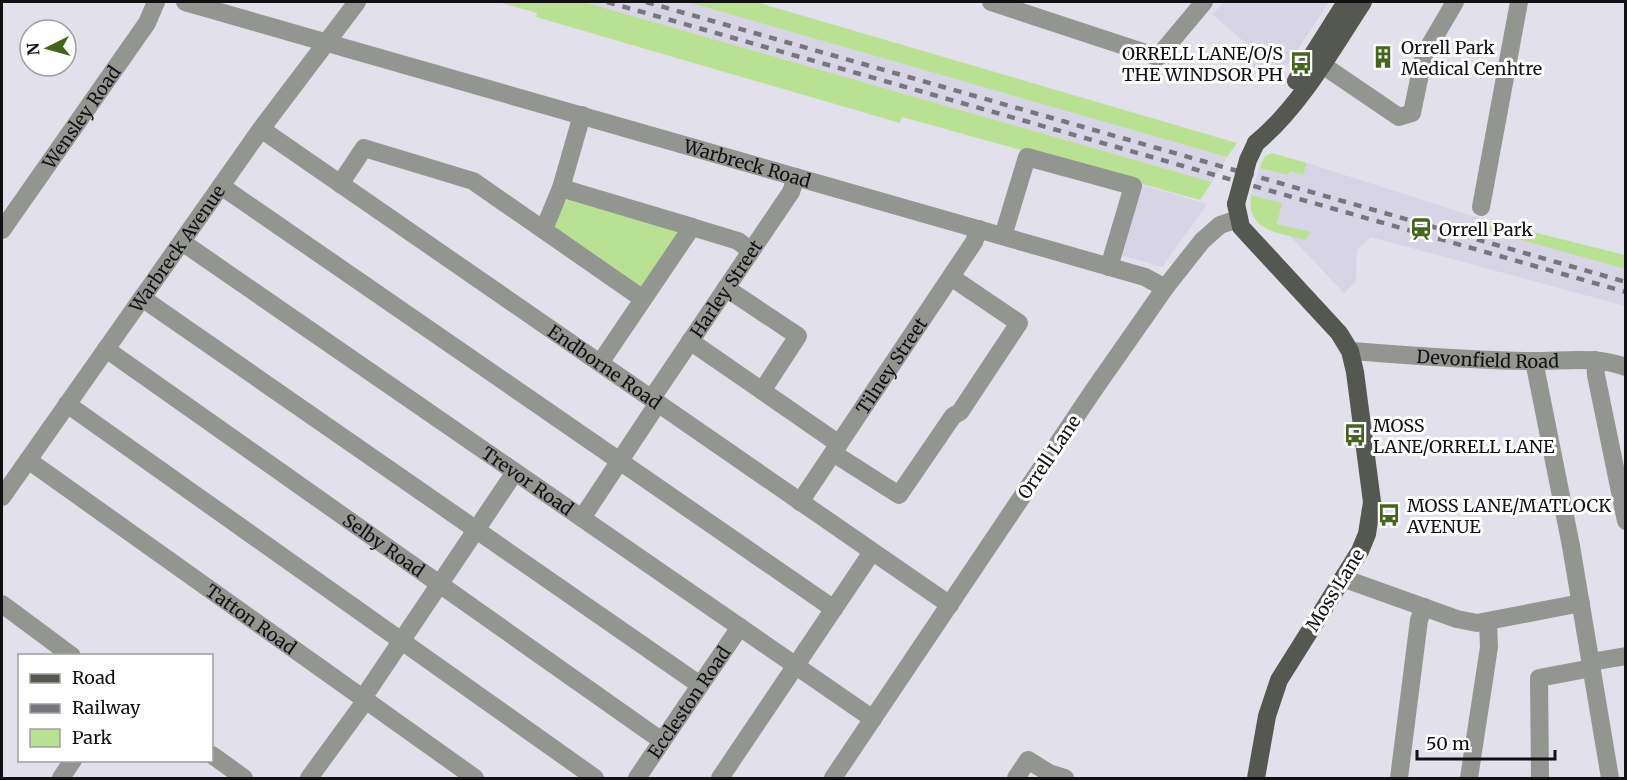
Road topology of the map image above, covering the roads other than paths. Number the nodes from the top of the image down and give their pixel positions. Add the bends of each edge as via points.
1 (156, 2) edge
2 (185, 2) edge
3 (357, 2) edge
4 (991, 2) edge
5 (1204, 2) edge
6 (1346, 2) edge
7 (1363, 2) edge
8 (1455, 2) edge
9 (1518, 2) edge
10 (1014, 5) edge
11 (328, 42) junction
12 (1321, 64) junction
13 (582, 115) junction
14 (261, 129) junction
15 (1256, 143) junction
16 (796, 177) junction
17 (340, 184) junction
18 (221, 186) junction
19 (561, 188) junction
20 (1481, 207) dead end
21 (1237, 212) junction
22 (692, 227) junction
23 (544, 229) junction
24 (979, 229) junction
25 (2, 230) edge
26 (1003, 236) junction
27 (182, 242) junction
28 (751, 251) junction
29 (1109, 267) junction
30 (951, 277) junction
31 (726, 288) junction
32 (1165, 288) junction
33 (142, 298) junction
34 (643, 299) junction
35 (690, 341) junction
36 (106, 349) junction
37 (1350, 351) junction
38 (1595, 360) junction
39 (1534, 361) junction
40 (600, 363) junction
41 (1626, 367) edge
42 (762, 391) junction
43 (655, 401) junction
44 (67, 404) junction
45 (836, 448) junction
46 (28, 460) junction
47 (619, 461) junction
48 (515, 472) junction
49 (2, 496) edge
50 (800, 502) junction
51 (582, 518) junction
52 (1626, 521) edge
53 (476, 530) junction
54 (872, 552) junction
55 (1345, 579) junction
56 (439, 584) junction
57 (1581, 603) junction
58 (2, 604) edge
59 (950, 605) junction
60 (1424, 607) junction
61 (834, 609) junction
62 (1488, 621) junction
63 (740, 627) junction
64 (401, 641) junction
65 (69, 654) edge
66 (1626, 656) edge
67 (1591, 665) junction
68 (796, 666) junction
69 (700, 685) junction
70 (365, 699) junction
71 (873, 719) junction
72 (662, 741) junction
73 (213, 756) edge
74 (72, 762) edge
75 (61, 778) edge
76 (244, 778) edge
77 (309, 778) edge
78 (475, 778) edge
79 (595, 778) edge
80 (637, 778) edge
81 (720, 778) edge
82 (833, 778) edge
83 (1016, 778) edge
84 (1065, 778) edge
85 (1256, 778) edge
86 (1398, 778) edge
87 (1469, 778) edge
88 (1540, 778) edge
89 (1610, 778) edge

1 - 25 street, Wensley Road via 147,23
2 - 11 street, Warbreck Road
3 - 11 street, Warbreck Avenue
4 - 10 street
5 - 10 street via 1158,57
6 - 15 main road
7 - 12 main road
8 - 12 street via 1424,55 1412,113 1400,117
9 - 20 street
11 - 13 street, Warbreck Road
11 - 14 street, Warbreck Avenue
12 - 15 main road via 1282,118
13 - 16 street, Warbreck Road
13 - 19 street
14 - 17 street, Endborne Road
14 - 18 street, Warbreck Avenue
15 - 21 main road, bridge via 1248,160
16 - 24 street, Warbreck Road
16 - 28 street, Harley Street via 791,192
17 - 23 street via 364,148 473,181
17 - 40 street, Endborne Road
18 - 27 street, Warbreck Avenue
18 - 47 street
19 - 22 street
19 - 23 street
21 - 32 street, Orrell Lane via 1202,242
21 - 37 main road, Moss Lane via 1241,227 1332,323
22 - 28 street via 738,241
22 - 34 street
23 - 34 street
24 - 26 street, Warbreck Road
24 - 30 street, Tilney Street
26 - 29 street, Warbreck Road
26 - 29 street via 1027,157 1133,186
27 - 33 street, Warbreck Avenue
27 - 48 street, Trevor Road
28 - 31 street, Harley Street
29 - 32 street, Warbreck Road
30 - 45 street, Tilney Street
30 - 45 street via 1019,323 960,412 953,416 899,495
31 - 35 street, Harley Street
31 - 42 street via 798,336
32 - 59 street, Orrell Lane
33 - 36 street, Warbreck Avenue
33 - 53 street
34 - 40 street
35 - 42 street
35 - 43 street, Harley Street
36 - 44 street, Warbreck Avenue
36 - 56 street, Selby Road
37 - 39 street, Devonfield Road
37 - 55 main road, Moss Lane via 1372,502 1367,534
38 - 39 street, Devonfield Road
38 - 41 street, Devonfield Road
38 - 52 street
39 - 57 street
40 - 43 street, Endborne Road
42 - 45 street
43 - 47 street, Harley Street
43 - 50 street, Endborne Road
44 - 46 street, Warbreck Avenue
44 - 64 street
45 - 50 street, Tilney Street
46 - 49 street, Warbreck Avenue
46 - 70 street, Tatton Road
47 - 51 street, Harley Street
47 - 61 street
48 - 51 street, Trevor Road
48 - 53 street
50 - 54 street, Endborne Road
51 - 63 street, Trevor Road
53 - 56 street
53 - 69 street
54 - 59 street, Endborne Road
54 - 61 street
55 - 60 street
55 - 85 main road, Moss Lane via 1279,680 1267,716
56 - 64 street
56 - 72 street, Selby Road
57 - 62 street
57 - 67 street
58 - 65 street
59 - 71 street, Orrell Lane
60 - 62 street via 1468,622
60 - 86 street
61 - 68 street
62 - 87 street via 1489,647
63 - 68 street, Trevor Road
63 - 69 street, Eccleston Road
64 - 70 street
64 - 79 street
66 - 67 street
67 - 88 street via 1539,678
67 - 89 street
68 - 71 street, Trevor Road
68 - 81 street
69 - 72 street, Eccleston Road
70 - 77 street
70 - 78 street, Tatton Road
71 - 82 street, Orrell Lane
72 - 80 street, Eccleston Road
73 - 76 street
74 - 75 street
83 - 84 street via 1028,760

